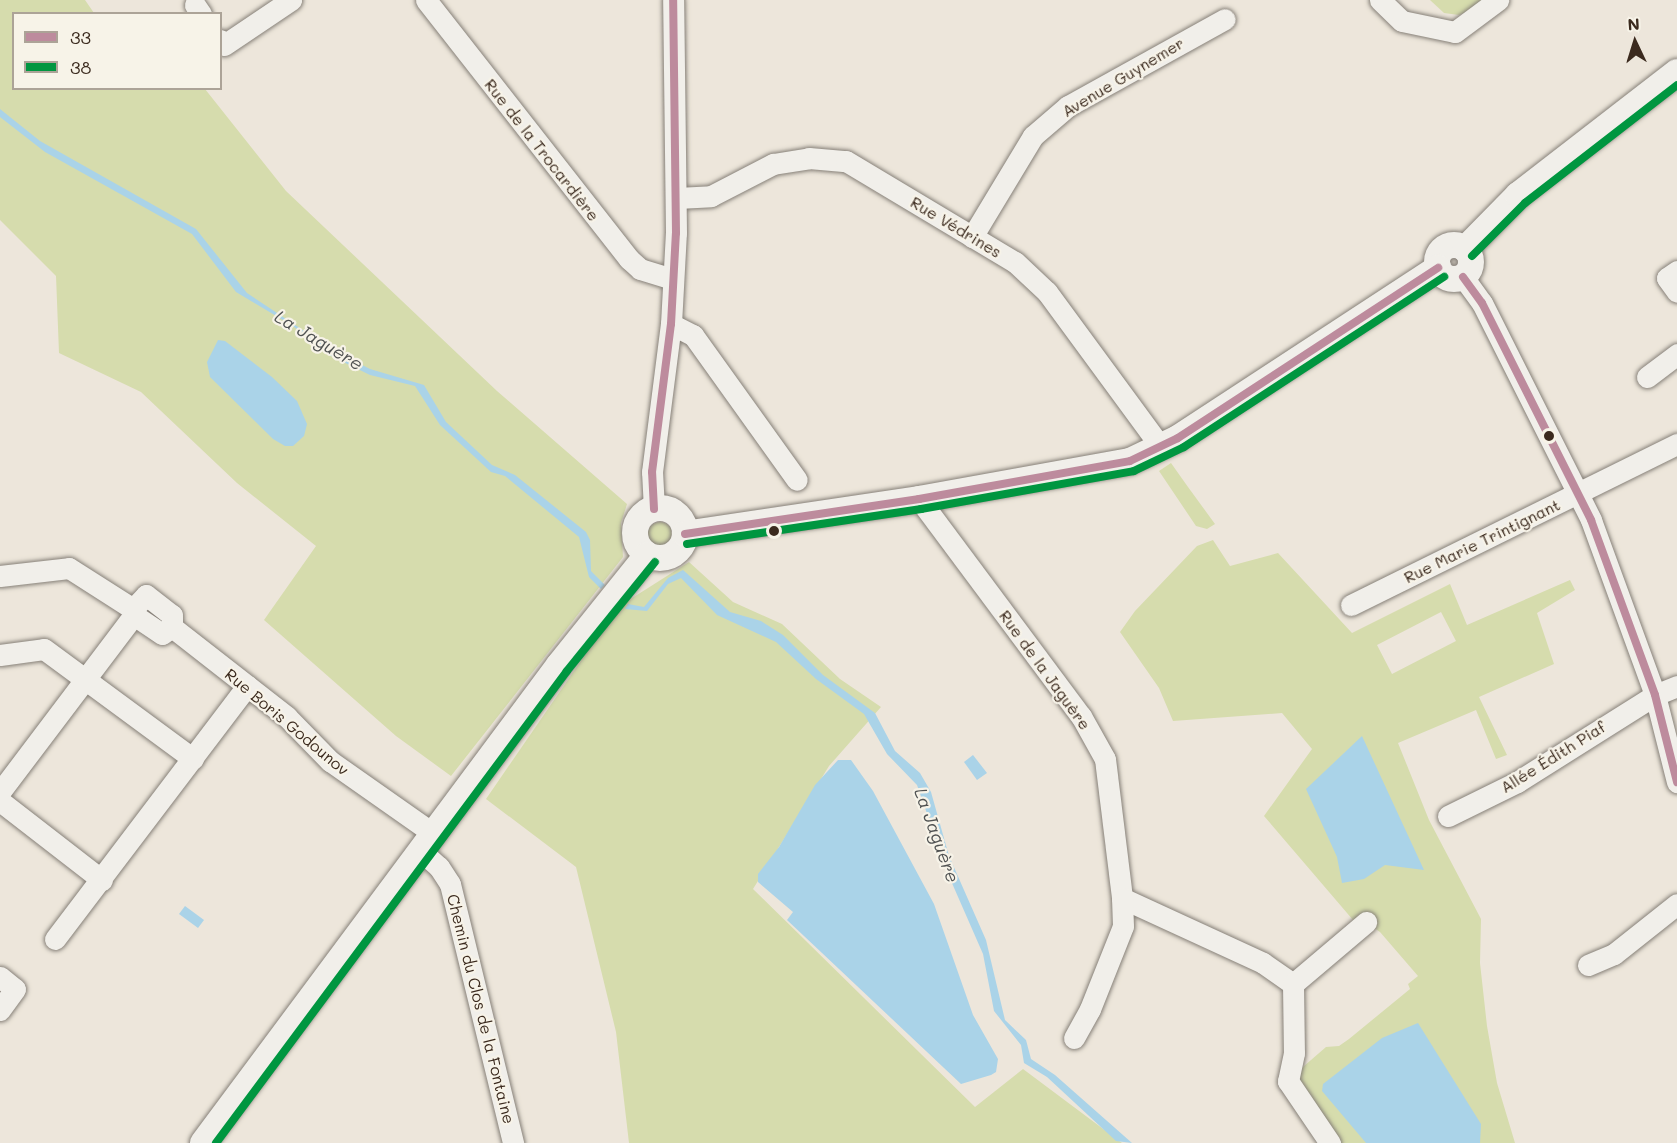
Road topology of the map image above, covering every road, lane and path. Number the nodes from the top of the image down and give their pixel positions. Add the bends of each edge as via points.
1 (291, 0) edge
2 (426, 0) edge
3 (673, 0) edge
4 (1380, 0) edge
5 (1498, 0) edge
6 (1225, 19) dead end
7 (222, 42) edge
8 (1677, 72) edge
9 (677, 198) junction
10 (972, 237) junction
11 (1465, 249) junction
12 (1438, 268) junction
13 (1677, 271) edge
14 (1463, 277) junction
15 (674, 279) junction
16 (1677, 292) edge
17 (671, 324) junction
18 (1677, 354) edge
19 (1647, 377) dead end
20 (1677, 444) edge
21 (1161, 447) junction
22 (797, 480) dead end
23 (1578, 494) junction
24 (920, 499) junction
25 (654, 509) junction
26 (685, 534) junction
27 (647, 555) junction
28 (0, 576) edge
29 (1351, 605) dead end
30 (133, 612) junction
31 (0, 655) edge
32 (87, 680) junction
33 (247, 686) junction
34 (1677, 686) edge
35 (1655, 695) junction
36 (193, 759) junction
37 (1677, 782) edge
38 (0, 792) edge
39 (0, 801) edge
40 (1448, 816) dead end
41 (427, 843) junction
42 (102, 880) junction
43 (1122, 898) junction
44 (1677, 904) edge
45 (1366, 922) dead end
46 (55, 939) dead end
47 (1588, 966) dead end
48 (0, 977) edge
49 (1293, 984) junction
50 (0, 1010) edge
51 (1074, 1038) dead end
52 (203, 1143) edge
53 (513, 1143) edge
54 (1330, 1143) edge

1 - 7 street via 224,45
2 - 15 street, Rue de la Trocardière via 629,259 640,269
3 - 9 street
4 - 5 street via 1393,16 1414,26 1455,32
6 - 10 street, Avenue Guynemer via 1068,106 1033,136
8 - 11 street via 1518,195
9 - 10 street, Rue Védrines via 711,196 773,164 809,158 846,161
9 - 15 street
10 - 21 street, Rue Védrines via 1015,262 1047,292
11 - 12 street via 1453,245 1442,250
11 - 14 street via 1471,263
12 - 14 street via 1449,278
12 - 21 street
13 - 16 street via 1667,278
14 - 23 street via 1482,303
15 - 17 street
17 - 22 street via 693,335
17 - 25 street via 653,461
18 - 19 street
20 - 23 street, Rue Marie Trintignant
21 - 24 street via 1110,467
23 - 29 street, Rue Marie Trintignant
23 - 35 street
24 - 26 street
24 - 43 street, Rue de la Jaguère via 1081,716 1105,759
25 - 26 street via 675,514
25 - 27 street via 636,526 636,542
26 - 27 street via 680,548 669,557
27 - 41 street via 608,601
28 - 30 street via 69,568
30 - 32 street
30 - 33 street, Rue Boris Godounov via 153,631 162,634 172,627
31 - 32 street via 44,649
32 - 36 street
32 - 38 street
33 - 36 street
33 - 41 street, Rue Boris Godounov
34 - 35 street, Allée Édith Piaf
35 - 37 street
35 - 40 street, Allée Édith Piaf via 1517,782
36 - 42 street
39 - 42 street
41 - 52 street
41 - 53 street, Chemin du Clos de la Fontaine via 450,884
42 - 46 street
43 - 49 street via 1263,963
43 - 51 street, Rue de la Jaguère via 1123,926 1090,1009
44 - 47 street via 1614,954
45 - 49 street
48 - 50 street via 15,989
49 - 54 street via 1294,1045 1288,1082

